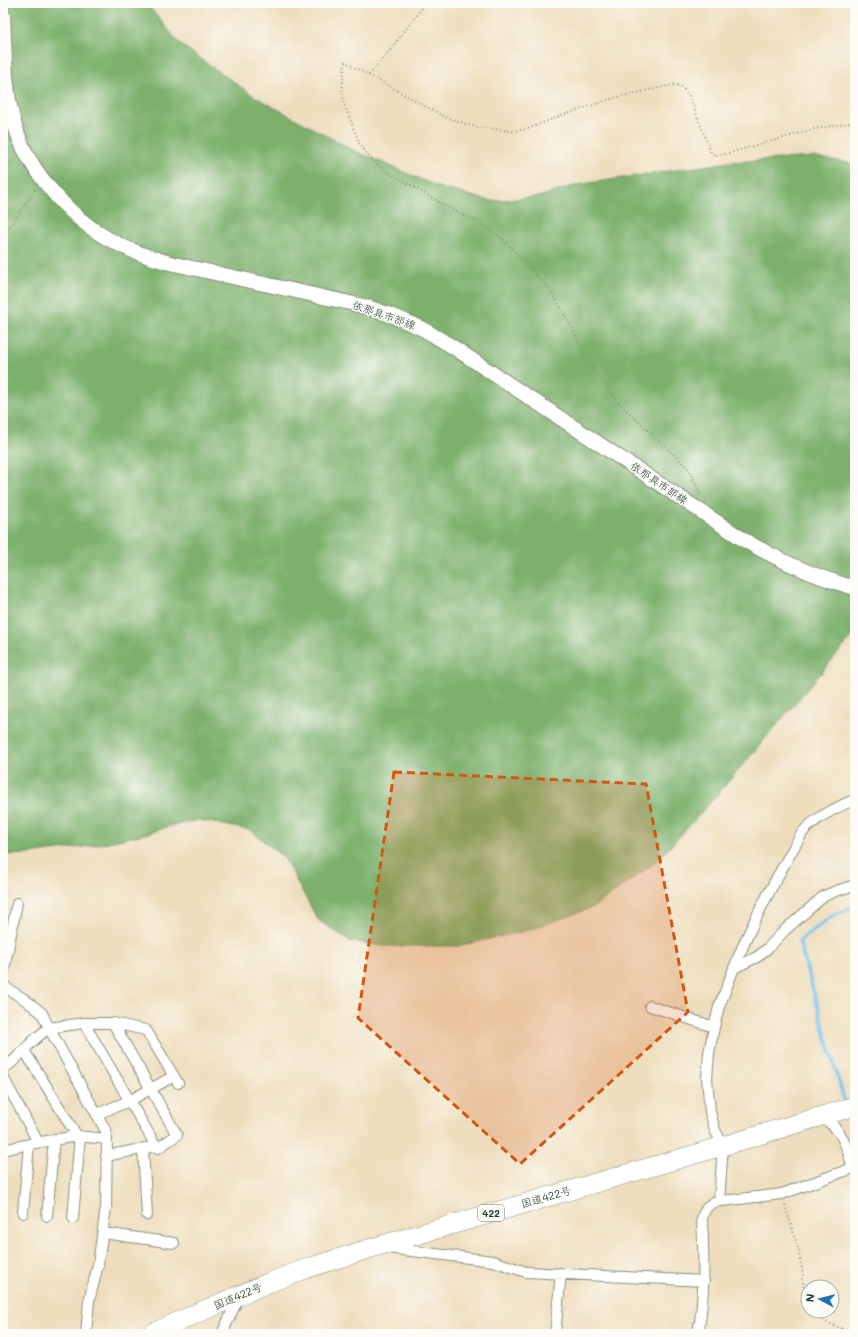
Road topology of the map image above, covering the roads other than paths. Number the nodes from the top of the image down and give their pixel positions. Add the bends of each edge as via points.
1 (3, 15) edge
2 (855, 588) edge
3 (855, 799) edge
4 (855, 885) edge
5 (17, 903) dead end
6 (734, 968) junction
7 (3, 976) edge
8 (3, 980) edge
9 (650, 1006) dead end
10 (84, 1023) junction
11 (113, 1023) junction
12 (714, 1027) junction
13 (49, 1028) junction
14 (24, 1050) junction
15 (3, 1070) edge
16 (3, 1077) edge
17 (151, 1089) junction
18 (129, 1101) junction
19 (849, 1107) edge
20 (97, 1114) junction
21 (818, 1117) junction
22 (78, 1136) junction
23 (54, 1139) junction
24 (107, 1139) junction
25 (33, 1143) junction
26 (156, 1146) junction
27 (723, 1146) junction
28 (143, 1149) junction
29 (3, 1150) edge
30 (106, 1156) junction
31 (719, 1201) junction
32 (23, 1213) dead end
33 (147, 1215) dead end
34 (47, 1216) dead end
35 (73, 1218) dead end
36 (103, 1233) junction
37 (174, 1243) dead end
38 (375, 1247) junction
39 (561, 1273) junction
40 (704, 1281) junction
41 (239, 1295) junction
42 (86, 1334) edge
43 (151, 1334) edge
44 (222, 1334) edge
45 (555, 1334) edge
46 (698, 1334) edge

1 - 2 main road, 依那具市部線 via 8,95 15,127 29,158 44,181 90,228 143,256 368,307 423,329 744,540 807,573
3 - 6 street via 816,820 802,833 762,905
4 - 6 street via 824,896 757,957
5 - 7 street
6 - 12 street
8 - 13 street via 5,986 42,1013
9 - 12 street
10 - 11 street
10 - 13 street
10 - 18 street
11 - 17 street
11 - 17 street via 146,1030 176,1080
12 - 27 street via 709,1053 707,1094 715,1130
13 - 14 street
13 - 20 street
14 - 15 street
14 - 22 street
16 - 25 street
17 - 18 street
17 - 26 street via 178,1134 158,1148
18 - 20 street
18 - 26 street
19 - 21 highway, 国道422号 / 422
20 - 24 street via 106,1130
21 - 27 highway, 国道422号 / 422
21 - 31 street via 836,1128 843,1139 853,1168 782,1194
22 - 23 street
22 - 24 street
22 - 35 street
23 - 25 street
23 - 34 street
24 - 30 street
25 - 29 street
25 - 32 street
26 - 28 street
27 - 31 street
27 - 38 highway, 国道422号 / 422
28 - 30 street
28 - 33 street
30 - 36 street
31 - 40 street via 708,1206 702,1218
36 - 37 street
36 - 42 street via 89,1301
38 - 39 street via 493,1261 526,1272
38 - 41 highway, 国道422号 / 422 via 308,1268
39 - 40 street
39 - 45 street
40 - 46 street
41 - 43 highway, 国道422号 / 422
41 - 44 street

